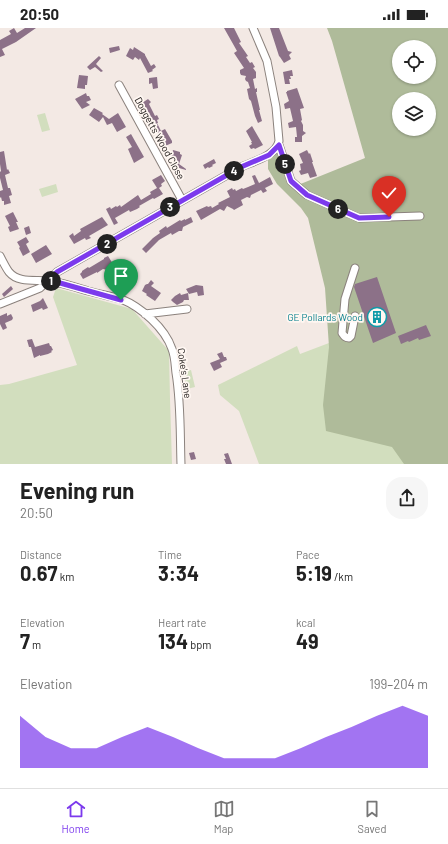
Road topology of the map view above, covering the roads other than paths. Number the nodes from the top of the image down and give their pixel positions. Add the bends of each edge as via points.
1 (253, 28) edge
2 (120, 85) dead end
3 (279, 145) junction
4 (182, 200) junction
5 (420, 216) dead end
6 (0, 256) edge
7 (354, 268) dead end
8 (47, 281) junction
9 (0, 304) edge
10 (187, 309) dead end
11 (145, 314) junction
12 (355, 316) dead end
13 (181, 464) edge

1 - 3 street via 267,61 276,107
2 - 4 street, Doggetts Wood Close
3 - 4 street via 269,155 241,167
3 - 5 street via 291,181 307,195 359,218
4 - 8 street via 57,272
6 - 8 street, Coke's Lane via 14,277
7 - 12 street via 345,299 342,333 347,338 351,336
8 - 9 street via 40,288
8 - 11 street, Coke's Lane via 121,300
10 - 11 street
11 - 13 street, Coke's Lane via 164,333 172,348 178,387

